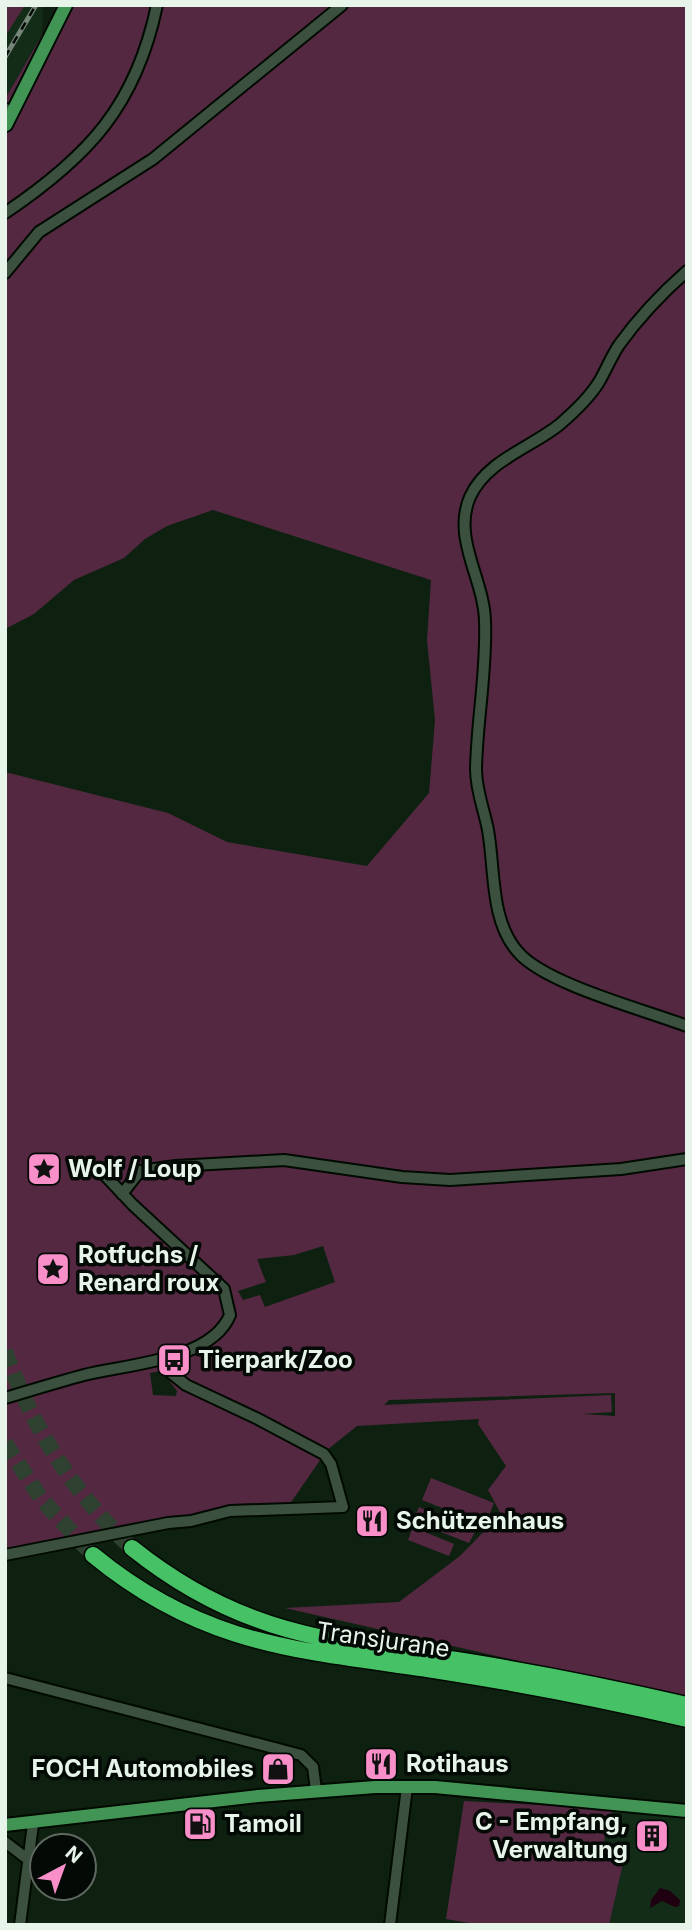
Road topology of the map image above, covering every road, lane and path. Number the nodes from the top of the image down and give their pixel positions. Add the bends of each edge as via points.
1 (66, 5) edge
2 (157, 5) edge
3 (342, 5) edge
4 (6, 125) edge
5 (5, 214) edge
6 (687, 271) edge
7 (5, 273) edge
8 (687, 1026) edge
9 (687, 1159) edge
10 (100, 1170) dead end
11 (122, 1194) junction
12 (165, 1358) junction
13 (5, 1398) edge
14 (132, 1548) tunnel mouth
15 (5, 1555) edge
16 (93, 1555) tunnel mouth
17 (5, 1678) edge
18 (687, 1705) edge
19 (687, 1719) edge
20 (407, 1787) junction
21 (316, 1790) junction
22 (687, 1811) edge
23 (33, 1824) junction
24 (5, 1825) edge
25 (32, 1832) edge
26 (5, 1842) edge
27 (28, 1859) edge
28 (28, 1874) edge
29 (20, 1925) edge
30 (390, 1925) edge

1 - 4 main road
2 - 5 street via 143,61 106,128 72,163
3 - 7 street via 153,159 39,232
6 - 8 street via 643,312 580,405 480,481 468,501 464,525 485,620 476,779 498,904 509,937 530,963
9 - 11 street via 450,1180 284,1160 206,1164 141,1171
10 - 11 street
11 - 12 street via 228,1296 230,1315 219,1334
12 - 13 street via 82,1375
12 - 15 street via 171,1373 189,1387 324,1454 344,1507 230,1511
14 - 18 highway, Transjurane via 186,1587 238,1613 303,1635
16 - 19 highway, Transjurane via 148,1596 207,1625 262,1644 508,1682
17 - 21 street via 301,1755 313,1767
20 - 21 main road
20 - 22 main road
20 - 30 street
21 - 23 main road
23 - 24 main road
23 - 25 street
26 - 27 street
28 - 29 street

